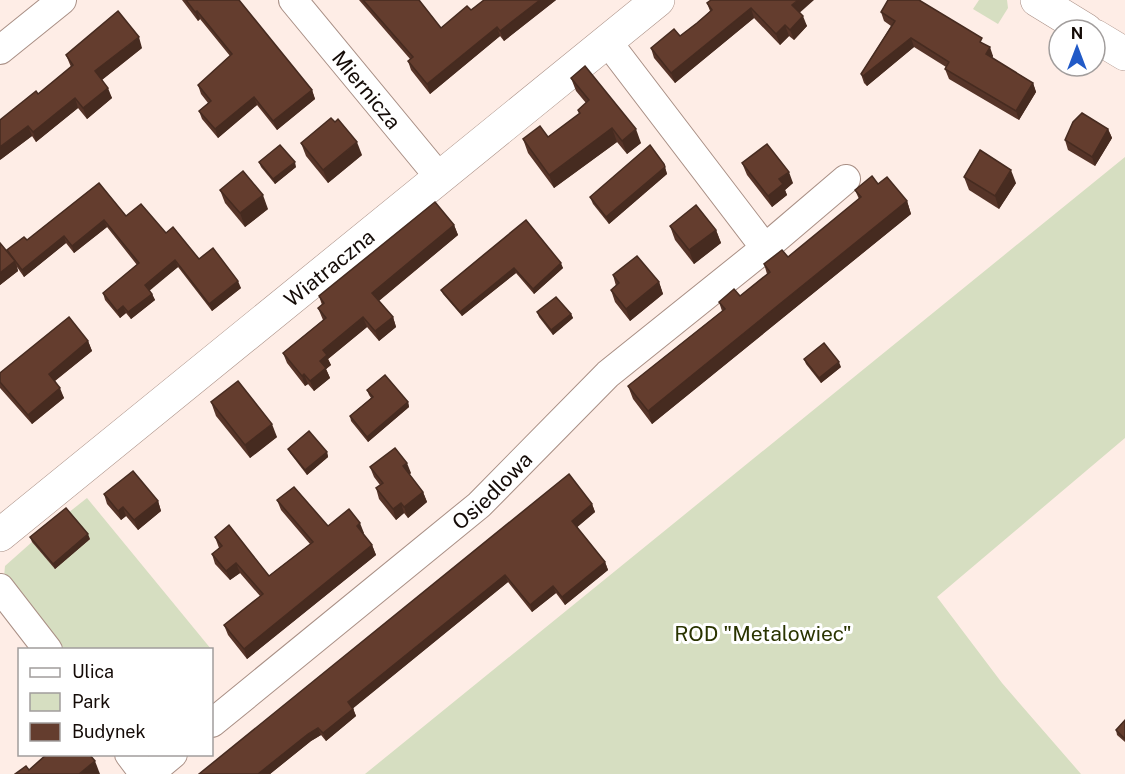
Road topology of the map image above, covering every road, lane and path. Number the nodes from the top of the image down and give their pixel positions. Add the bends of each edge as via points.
1 (62, 0) edge
2 (293, 0) edge
3 (658, 0) edge
4 (1037, 0) edge
5 (1066, 18) edge
6 (607, 41) junction
7 (1107, 43) edge
8 (0, 50) edge
9 (1125, 54) edge
10 (440, 178) junction
11 (846, 179) dead end
12 (765, 248) junction
13 (0, 535) edge
14 (0, 588) edge
15 (46, 648) edge
16 (213, 722) edge
17 (130, 756) edge
18 (171, 756) edge
19 (144, 774) edge
20 (149, 774) edge

1 - 8 street
2 - 10 street, Miernicza
3 - 6 street, Wiatraczna
4 - 5 street
6 - 10 street, Wiatraczna
6 - 12 street
7 - 9 street
10 - 13 street, Wiatraczna
11 - 12 street, Osiedlowa
12 - 16 street, Osiedlowa via 608,374 479,505
14 - 15 street
17 - 19 street
18 - 20 street

